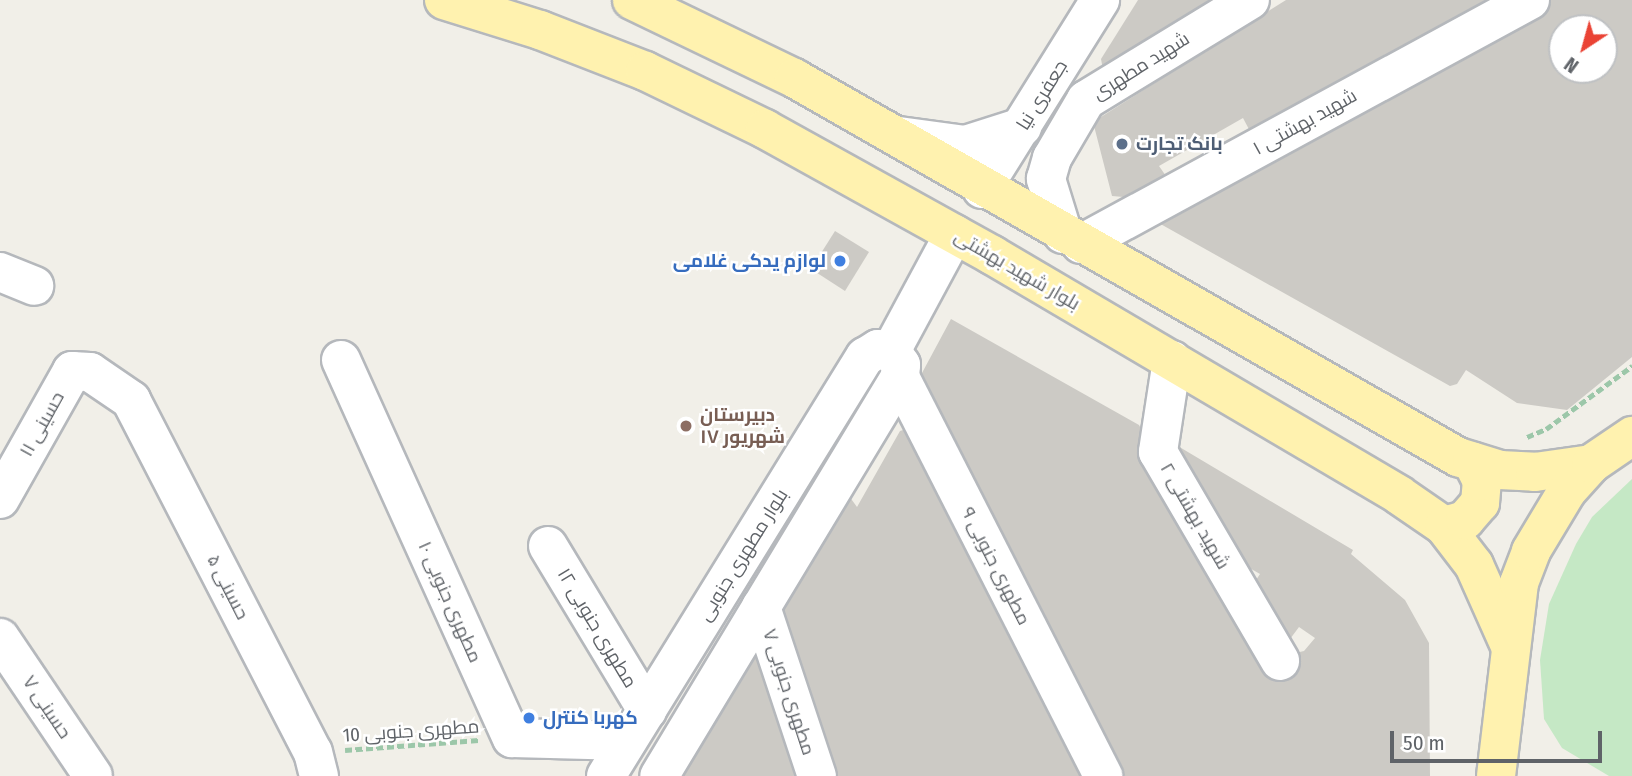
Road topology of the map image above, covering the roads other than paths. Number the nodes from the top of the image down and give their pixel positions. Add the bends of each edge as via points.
1 (444, 0) edge
2 (632, 0) edge
3 (1075, 0) edge
4 (1100, 0) edge
5 (1250, 0) edge
6 (1530, 0) edge
7 (1072, 45) junction
8 (1053, 79) junction
9 (1086, 100) junction
10 (875, 126) junction
11 (1022, 127) junction
12 (982, 189) junction
13 (954, 234) junction
14 (1072, 239) junction
15 (0, 272) edge
16 (34, 286) dead end
17 (341, 360) dead end
18 (1172, 360) junction
19 (895, 364) junction
20 (131, 400) joint
21 (1632, 436) edge
22 (1472, 461) junction
23 (1591, 464) junction
24 (0, 499) edge
25 (1444, 526) junction
26 (548, 546) dead end
27 (761, 607) junction
28 (0, 638) edge
29 (1510, 646) junction
30 (1280, 660) dead end
31 (637, 725) junction
32 (316, 764) edge
33 (1098, 766) edge
34 (1496, 775) edge
35 (93, 776) edge
36 (606, 776) edge
37 (659, 776) edge
38 (817, 776) edge

1 - 13 main road, بلوار شهید بهشتی via 540,30 645,71 765,129
2 - 10 main road via 794,78
3 - 7 street
4 - 7 street, جعفری نیا
5 - 9 street, شهید مطهری
6 - 14 street, شهید بهشتی ۱
7 - 8 street, جعفری نیا
8 - 9 street
8 - 11 street, جعفری نیا
9 - 14 street, شهید مطهری via 1056,150 1046,179
10 - 11 street via 921,143 945,145 985,142
10 - 12 main road
11 - 12 street, جعفری نیا
12 - 13 main road
12 - 14 main road
13 - 18 main road, بلوار شهید بهشتی
13 - 19 street
14 - 22 main road
15 - 16 street
17 - 31 street, مطهری جنوبی ۱۰ via 512,738
18 - 25 main road, بلوار شهید بهشتی
18 - 30 street, شهید بهشتی ۲ via 1158,452
19 - 27 street
19 - 31 street, بلوار مطهری جنوبی via 878,349 865,357
19 - 33 street, مطهری جنوبی ۹
20 - 24 street, حسینی ۱۱ via 90,372 72,371
20 - 32 street, حسینی ۵
21 - 23 main road
22 - 23 main road via 1500,470 1535,472
22 - 25 main road via 1482,481 1480,503 1465,520
23 - 29 main road via 1567,491 1531,551 1519,583
25 - 29 main road, بلوار شهید بهشتی via 1474,565
26 - 31 street, مطهری جنوبی ۱۲
27 - 37 street
27 - 38 street, مطهری جنوبی ۷
28 - 35 street, حسینی ۷
29 - 34 main road
31 - 36 street, بلوار مطهری جنوبی

